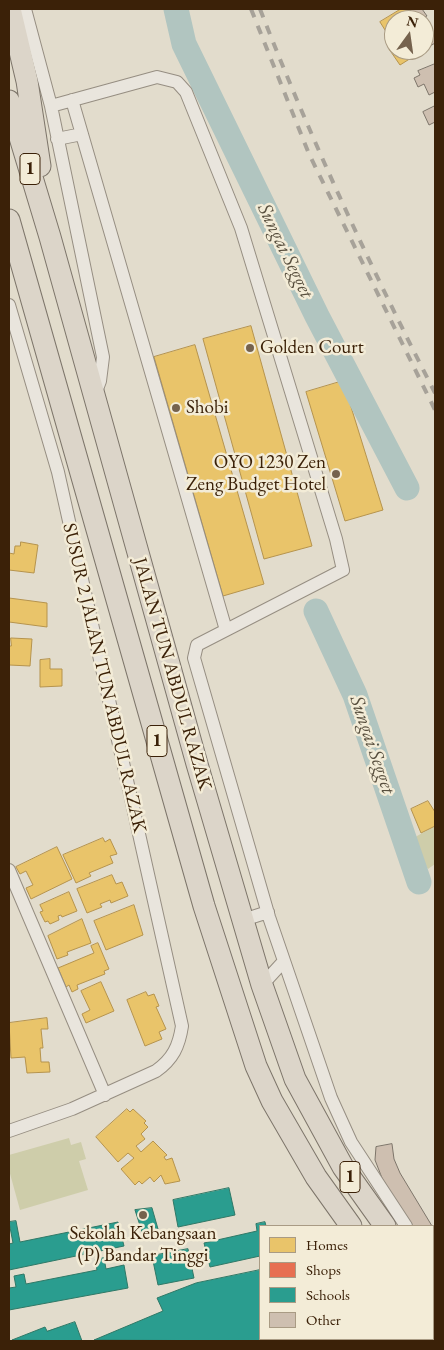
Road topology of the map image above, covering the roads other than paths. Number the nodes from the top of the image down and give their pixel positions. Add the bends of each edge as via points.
1 (10, 9) edge
2 (25, 9) edge
3 (72, 100) junction
4 (9, 101) edge
5 (51, 106) junction
6 (82, 134) junction
7 (57, 139) junction
8 (9, 220) edge
9 (50, 238) junction
10 (10, 264) edge
11 (29, 291) junction
12 (9, 305) edge
13 (94, 397) junction
14 (226, 630) junction
15 (9, 870) edge
16 (268, 912) junction
17 (243, 920) junction
18 (284, 961) junction
19 (262, 985) junction
20 (105, 1095) junction
21 (9, 1131) edge
22 (351, 1225) edge
23 (384, 1225) edge
24 (405, 1225) edge
25 (432, 1340) edge
26 (427, 1341) edge

1 - 9 highway via 27,81
2 - 5 street
3 - 5 street
3 - 6 street
3 - 14 street via 157,77 177,82 186,92 241,228 336,539 343,570
4 - 9 highway, JALAN TUN ABDUL RAZAK / 1
5 - 7 street
6 - 7 street
6 - 14 street
7 - 13 street via 103,358
8 - 11 highway, JALAN TUN ABDUL RAZAK / 1
9 - 13 highway, JALAN TUN ABDUL RAZAK / 1
10 - 11 highway
11 - 22 highway, JALAN TUN ABDUL RAZAK / 1 via 204,906 256,1066 316,1178
12 - 20 street, SUSUR 2 JALAN TUN ABDUL RAZAK via 58,472 180,1009 182,1026 175,1053 168,1063
13 - 17 highway, JALAN TUN ABDUL RAZAK / 1
14 - 16 street via 197,645 194,658
15 - 20 street
16 - 17 street
16 - 18 street
17 - 19 highway, JALAN TUN ABDUL RAZAK / 1
18 - 19 street
18 - 24 street via 332,1098 351,1142
19 - 23 highway, JALAN TUN ABDUL RAZAK / 1 via 298,1087 343,1167
20 - 21 street
25 - 26 street

